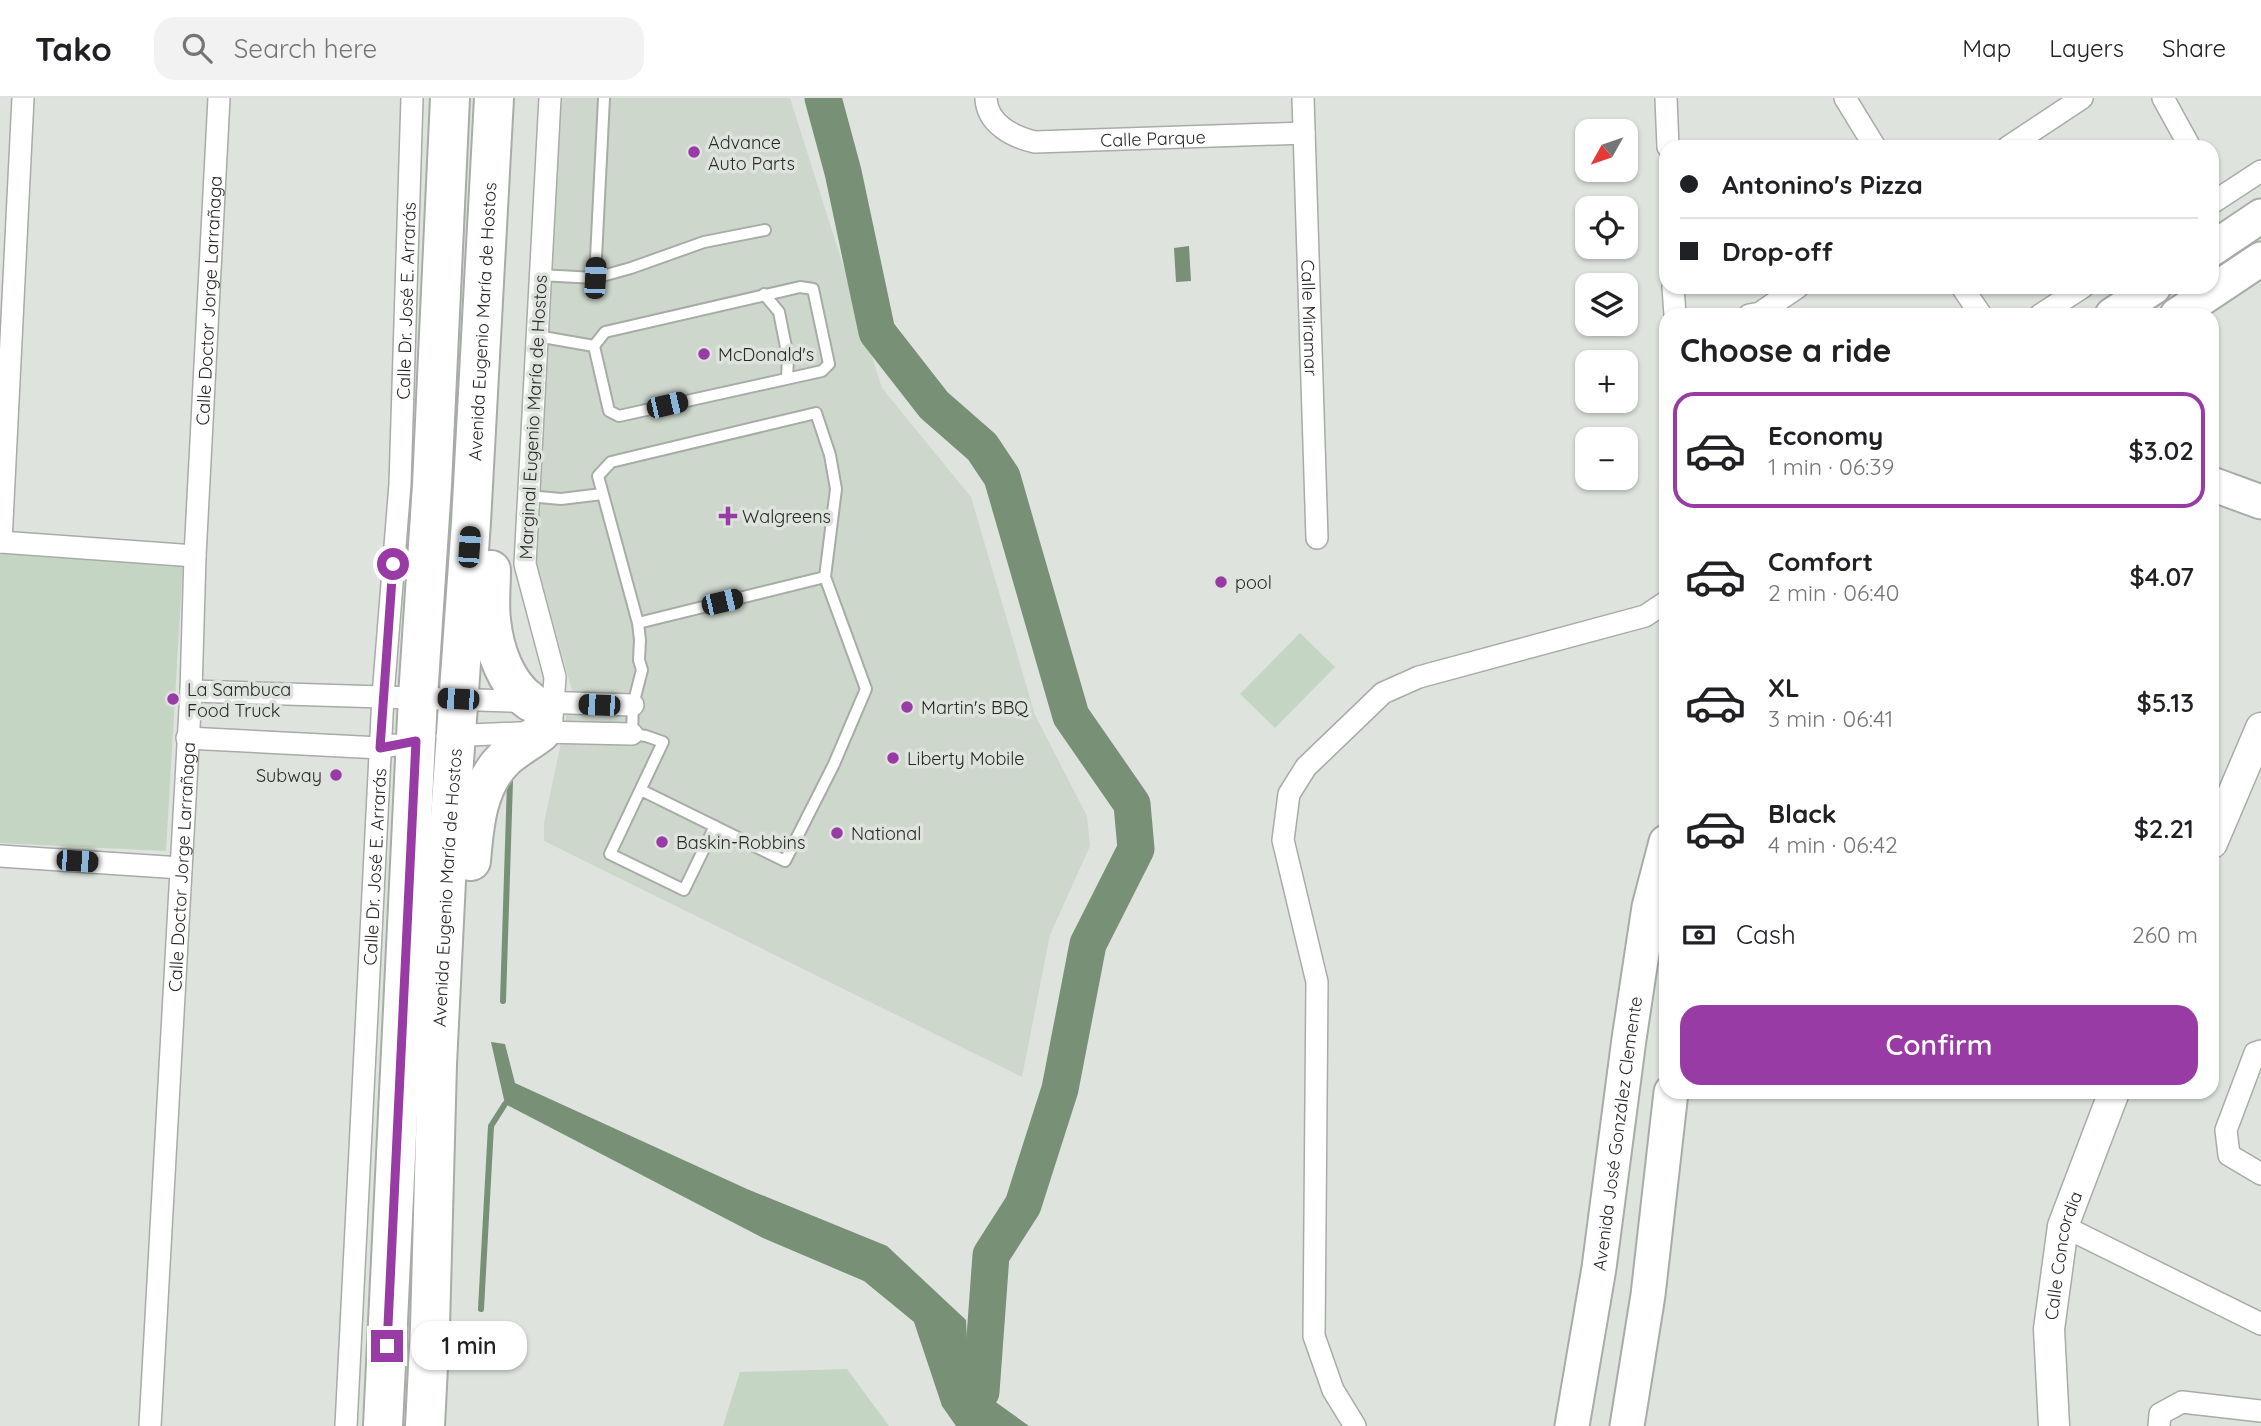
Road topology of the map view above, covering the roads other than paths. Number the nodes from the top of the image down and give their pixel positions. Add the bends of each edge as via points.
1 (23, 98) edge
2 (219, 98) edge
3 (412, 98) edge
4 (450, 98) edge
5 (494, 98) edge
6 (550, 98) edge
7 (604, 98) edge
8 (986, 98) edge
9 (1303, 98) edge
10 (1666, 98) edge
11 (1845, 98) edge
12 (2082, 98) edge
13 (2163, 98) edge
14 (1304, 133) junction
15 (1668, 140) edge
16 (1871, 140) edge
17 (2019, 140) edge
18 (2186, 140) edge
19 (2261, 171) edge
20 (2219, 193) edge
21 (2261, 216) edge
22 (765, 230) dead end
23 (2219, 244) edge
24 (2261, 259) edge
25 (540, 275) junction
26 (595, 278) junction
27 (2219, 287) edge
28 (764, 294) junction
29 (1788, 294) edge
30 (2072, 294) edge
31 (2144, 294) edge
32 (2208, 294) edge
33 (1767, 308) edge
34 (2051, 308) edge
35 (2122, 308) edge
36 (2187, 308) edge
37 (537, 336) junction
38 (594, 346) junction
39 (787, 378) junction
40 (2219, 487) edge
41 (602, 494) junction
42 (528, 496) junction
43 (2261, 502) edge
44 (471, 522) junction
45 (1317, 538) dead end
46 (0, 542) edge
47 (195, 556) junction
48 (825, 577) junction
49 (1659, 607) edge
50 (638, 623) junction
51 (191, 691) junction
52 (400, 696) junction
53 (633, 705) junction
54 (456, 716) junction
55 (544, 717) junction
56 (2261, 729) edge
57 (632, 734) junction
58 (187, 738) junction
59 (398, 744) junction
60 (641, 790) junction
61 (715, 826) junction
62 (2219, 826) edge
63 (0, 856) edge
64 (181, 868) junction
65 (1659, 869) edge
66 (443, 953) junction
67 (2261, 1051) edge
68 (1670, 1099) edge
69 (2111, 1099) edge
70 (2261, 1174) edge
71 (2063, 1226) junction
72 (2261, 1324) edge
73 (2261, 1411) edge
74 (150, 1426) edge
75 (346, 1426) edge
76 (383, 1426) edge
77 (425, 1426) edge
78 (1355, 1426) edge
79 (1572, 1426) edge
80 (1627, 1426) edge
81 (2054, 1426) edge
82 (2159, 1426) edge

1 - 46 street
2 - 47 street, Calle Doctor Jorge Larrañaga
3 - 52 street, Calle Dr. José E. Arrarás via 400,485
4 - 52 highway via 432,485
5 - 44 highway, Avenida Eugenio María de Hostos
6 - 25 street, Marginal Eugenio María de Hostos
7 - 26 lane
8 - 14 street, Calle Parque via 994,120 1006,131 1035,142
9 - 14 street, Calle Miramar
10 - 15 street
11 - 16 street
12 - 17 street
13 - 18 street
14 - 45 street, Calle Miramar
19 - 20 street
21 - 23 main road
22 - 26 lane via 704,242
24 - 27 main road
25 - 26 lane
25 - 37 street, Marginal Eugenio María de Hostos
28 - 38 lane via 605,332
28 - 39 lane via 779,313 788,357
28 - 39 lane via 813,289 829,364 822,371
29 - 33 street
30 - 34 street
31 - 35 main road
32 - 36 main road
37 - 38 lane
37 - 42 street, Marginal Eugenio María de Hostos
38 - 39 lane via 609,411 619,416
40 - 43 main road
41 - 42 lane via 561,499
41 - 48 lane via 598,476 611,462 816,413 831,455 836,489
41 - 50 lane
42 - 55 street, Marginal Eugenio María de Hostos via 525,564 555,677
44 - 54 highway, Avenida Eugenio María de Hostos
44 - 55 highway via 486,537 491,620 503,666 519,694
46 - 47 street
47 - 51 street, Calle Doctor Jorge Larrañaga
48 - 50 lane
48 - 61 lane via 866,689 858,712 785,861
49 - 78 street via 1645,617 1419,677 1382,693 1306,767 1289,793 1283,840 1317,982 1314,1336 1333,1390
50 - 53 lane via 642,670
51 - 52 street
51 - 58 street, Calle Doctor Jorge Larrañaga
52 - 54 street
52 - 59 highway
53 - 55 street
53 - 57 lane
54 - 55 street
54 - 55 street
54 - 59 street
54 - 66 highway, Avenida Eugenio María de Hostos
55 - 57 street
55 - 66 highway via 485,784 476,815 465,925
56 - 62 street
57 - 60 lane via 663,742
58 - 59 street
58 - 64 street, Calle Doctor Jorge Larrañaga
59 - 75 street, Calle Dr. José E. Arrarás
59 - 76 highway
60 - 61 lane
60 - 61 lane via 610,854 684,890
63 - 64 street
64 - 74 street, Calle Doctor Jorge Larrañaga
65 - 79 main road, Avenida José González Clemente via 1649,907 1599,1269
66 - 77 highway, Avenida Eugenio María de Hostos
67 - 70 street via 2255,1053 2226,1130 2229,1155
68 - 80 main road via 1648,1295
69 - 71 street, Calle Concordia
71 - 72 street
71 - 81 street, Calle Concordia via 2049,1329
73 - 82 street via 2182,1402 2160,1415

